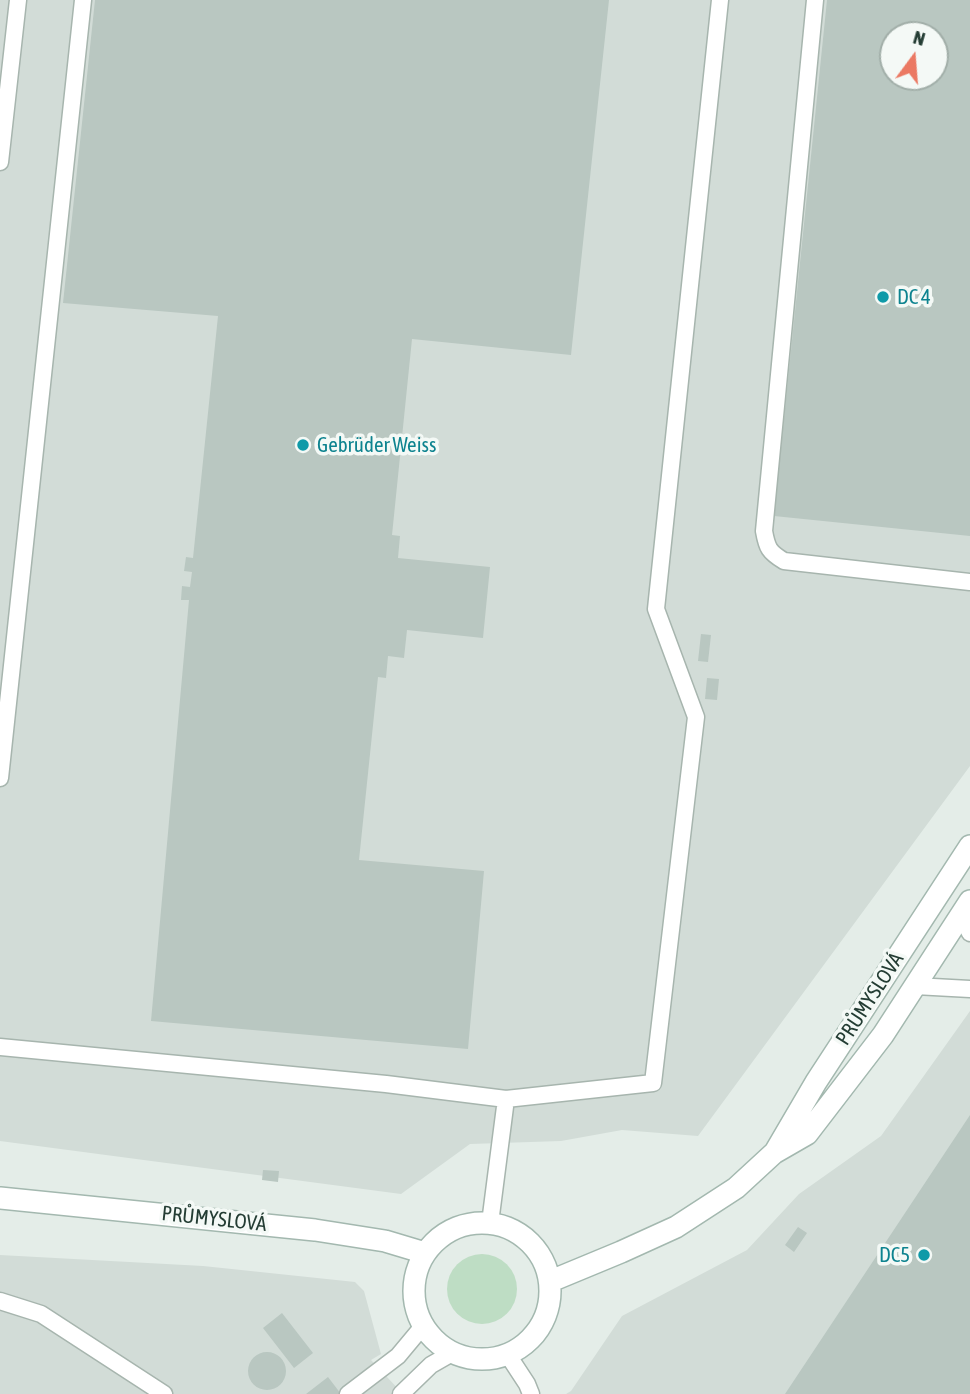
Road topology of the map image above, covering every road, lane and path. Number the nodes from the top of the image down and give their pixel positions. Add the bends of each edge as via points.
1 (18, 0) edge
2 (83, 0) edge
3 (720, 0) edge
4 (815, 0) edge
5 (0, 162) edge
6 (970, 582) edge
7 (0, 778) edge
8 (970, 846) edge
9 (967, 916) edge
10 (915, 986) junction
11 (970, 989) edge
12 (0, 1047) edge
13 (506, 1099) junction
14 (774, 1153) junction
15 (0, 1198) edge
16 (490, 1223) junction
17 (425, 1254) junction
18 (551, 1281) junction
19 (0, 1301) edge
20 (423, 1326) junction
21 (452, 1353) junction
22 (508, 1355) junction
23 (164, 1394) edge
24 (348, 1394) edge
25 (401, 1394) edge
26 (531, 1394) edge

1 - 5 lane
2 - 7 lane
3 - 13 lane via 656,609 696,716 653,1083
4 - 6 lane via 764,531 767,546 784,561
8 - 14 main road, PRŮMYSLOVÁ
9 - 10 main road, PRŮMYSLOVÁ
10 - 11 lane
10 - 14 main road, PRŮMYSLOVÁ via 807,1134
12 - 13 lane
13 - 16 lane
14 - 18 main road, PRŮMYSLOVÁ via 736,1188 676,1227
15 - 17 main road, PRŮMYSLOVÁ via 316,1230 385,1241
16 - 17 main road via 453,1229
16 - 18 main road via 508,1227 536,1248
17 - 20 main road via 414,1289
18 - 22 main road via 550,1304 542,1325 528,1343
19 - 23 lane via 41,1314
20 - 21 main road
20 - 24 lane via 398,1356
21 - 22 main road via 489,1360
21 - 25 lane
22 - 26 lane

